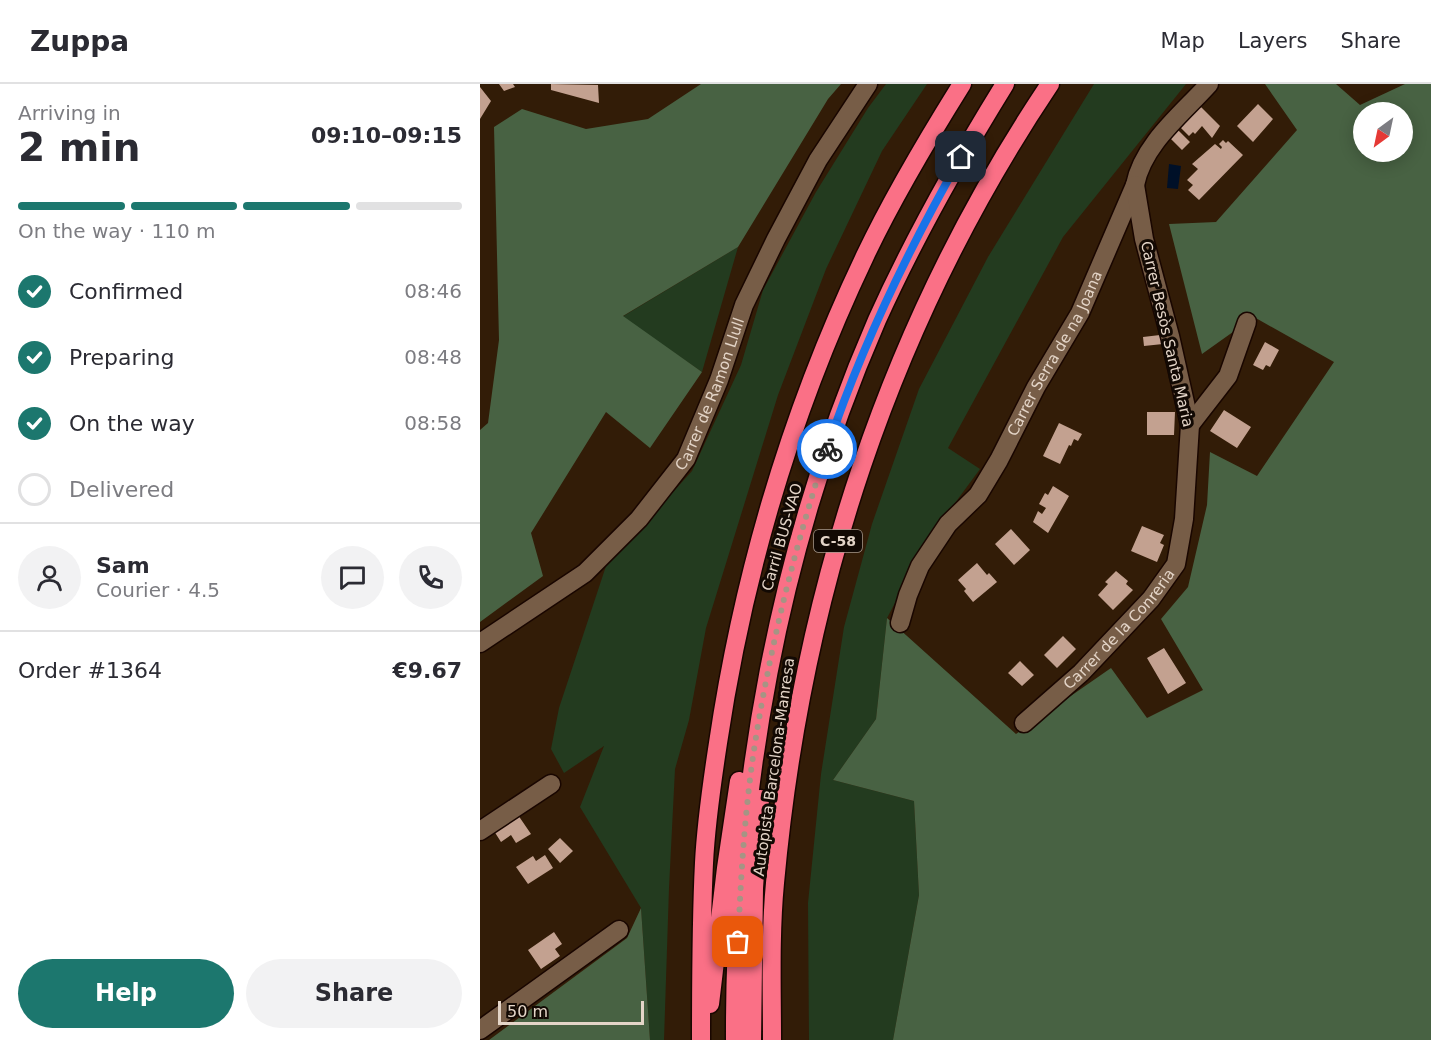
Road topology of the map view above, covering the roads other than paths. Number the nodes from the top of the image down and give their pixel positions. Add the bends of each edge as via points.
1 (868, 84) edge
2 (962, 84) edge
3 (1005, 84) edge
4 (1050, 84) edge
5 (1209, 84) edge
6 (1134, 185) junction
7 (1247, 322) dead end
8 (1191, 425) junction
9 (1184, 519) joint
10 (900, 623) dead end
11 (480, 643) edge
12 (770, 658) junction
13 (1024, 723) dead end
14 (551, 784) dead end
15 (480, 831) edge
16 (619, 930) dead end
17 (480, 1030) edge
18 (702, 1040) edge
19 (735, 1040) edge
20 (752, 1040) edge
21 (772, 1040) edge

1 - 11 street, Carrer de Ramon Llull via 818,160 771,248 744,305 719,380 686,459 639,519 585,573
2 - 18 highway via 912,166 846,298 785,460 751,573 730,669 709,810 704,862
3 - 12 highway, Carril BUS-VAO via 908,255 851,383 811,499
4 - 21 highway, Autopista Barcelona-Manresa / C-58 via 980,198 935,286 861,464 832,559 809,654 782,820 774,896
5 - 6 street, Carrer Serra de na Joana via 1148,151
6 - 8 street, Carrer Besòs Santa Maria
6 - 10 street, Carrer Serra de na Joana via 1080,313 978,495 948,525 920,566
7 - 8 street via 1228,376
8 - 9 street, Carrer Besòs Santa Maria
9 - 13 street, Carrer de la Conreria via 1176,564 1151,599 1081,673
12 - 18 highway via 744,755 714,980
12 - 19 highway, Carril BUS-VAO via 742,849
12 - 20 highway via 754,888
14 - 15 street
16 - 17 street

